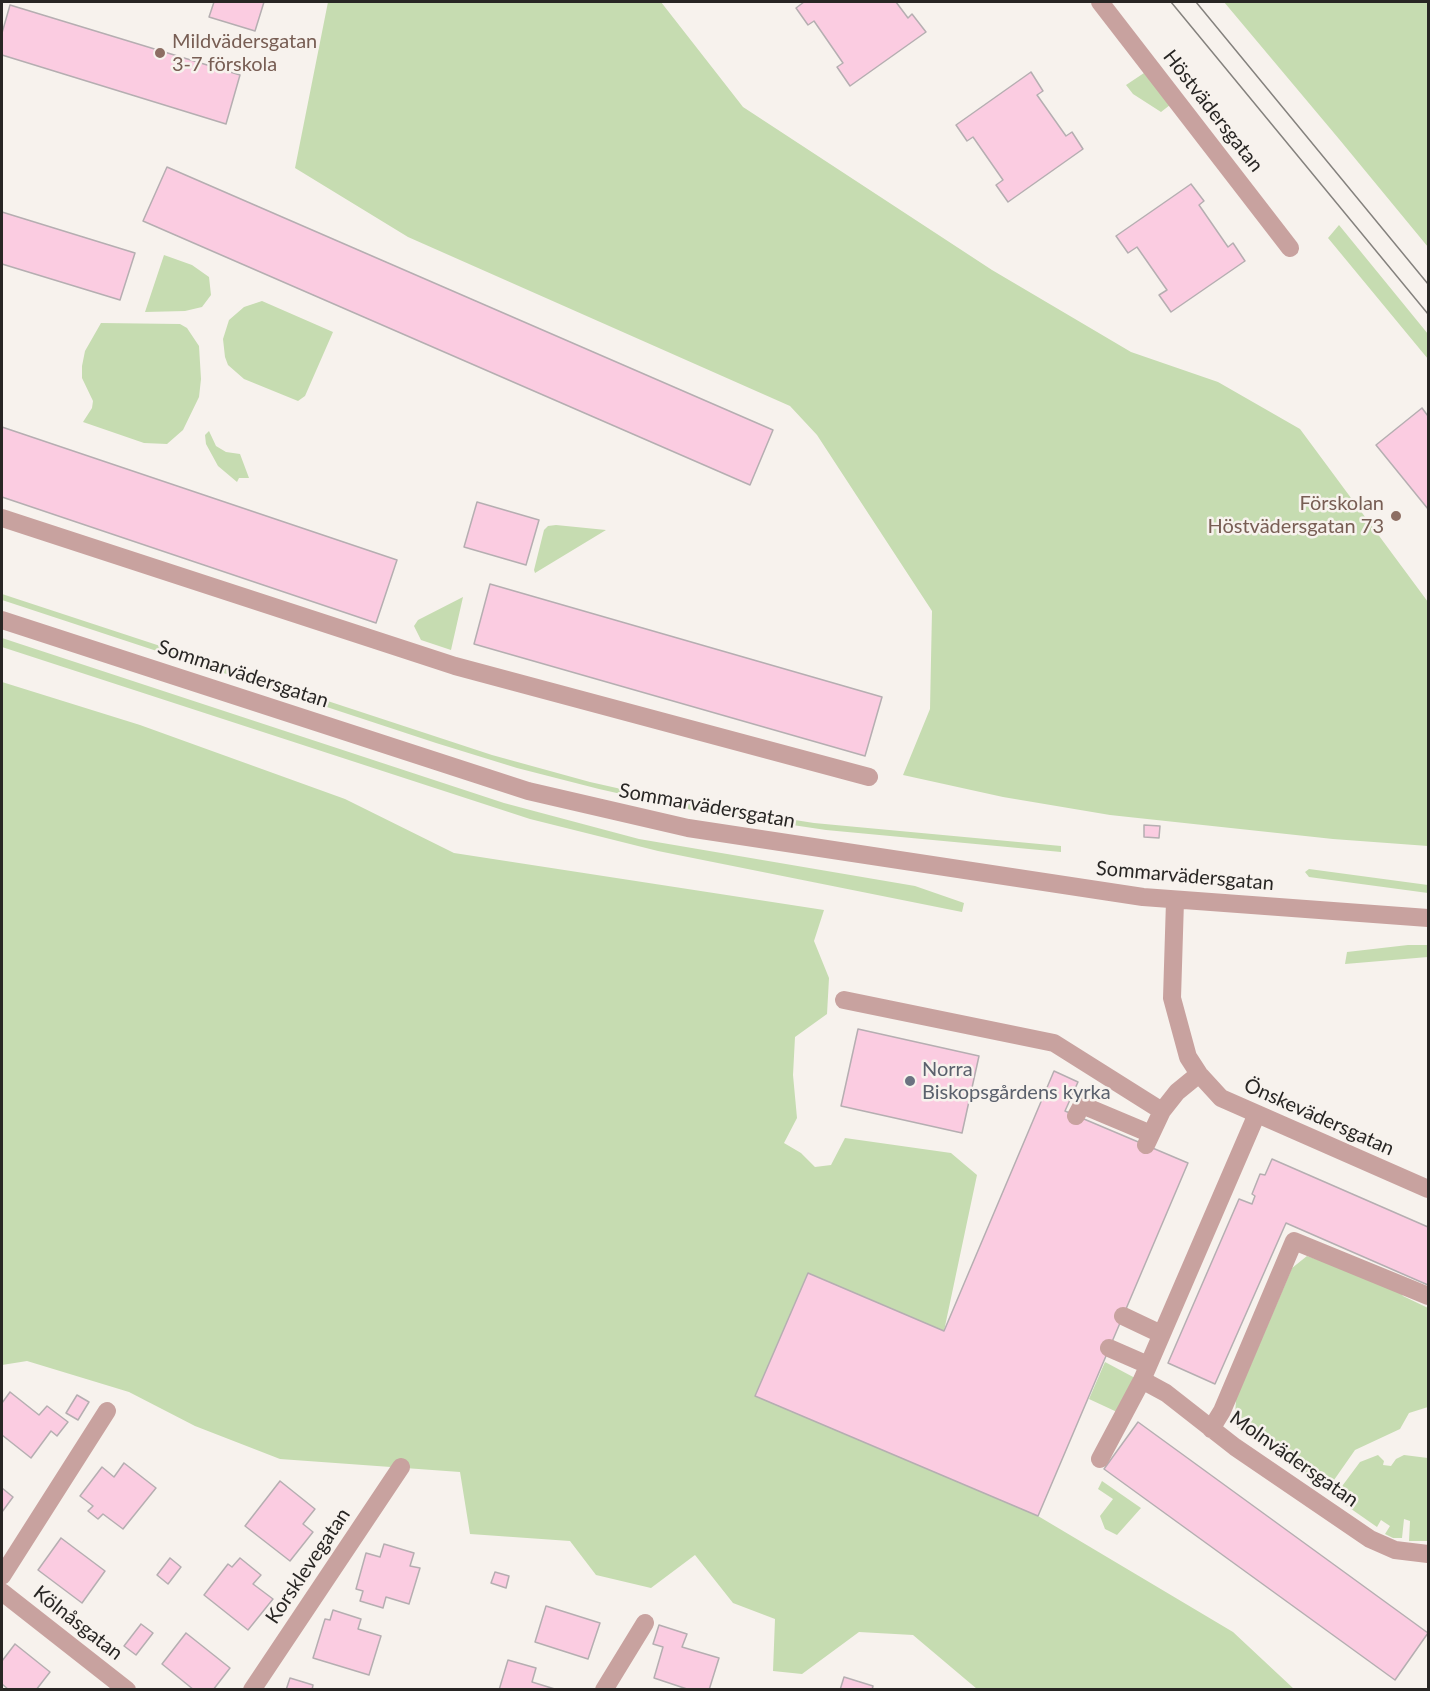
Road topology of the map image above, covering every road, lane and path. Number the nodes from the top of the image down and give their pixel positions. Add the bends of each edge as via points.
1 (1100, 2) edge
2 (1290, 248) dead end
3 (2, 518) edge
4 (2, 620) edge
5 (869, 777) dead end
6 (1175, 900) junction
7 (1428, 918) edge
8 (844, 1000) dead end
9 (1199, 1074) junction
10 (1162, 1111) junction
11 (1076, 1116) dead end
12 (1256, 1116) junction
13 (1428, 1189) edge
14 (1428, 1296) edge
15 (1123, 1316) dead end
16 (1161, 1334) junction
17 (1109, 1348) dead end
18 (1145, 1372) junction
19 (107, 1411) dead end
20 (1211, 1428) junction
21 (1100, 1458) dead end
22 (401, 1467) dead end
23 (1428, 1554) edge
24 (2, 1576) edge
25 (2, 1592) edge
26 (645, 1623) dead end
27 (127, 1689) edge
28 (252, 1689) edge
29 (604, 1689) edge

1 - 2 street, Höstvädersgatan
3 - 5 street via 455,666
4 - 6 street, Sommarvädersgatan via 517,787 604,810 835,852
6 - 7 street, Sommarvädersgatan
6 - 9 street, Önskevädersgatan via 1173,998 1188,1057
8 - 10 street via 1054,1043
9 - 10 street
9 - 12 street, Önskevädersgatan via 1221,1098
10 - 11 street via 1149,1140 1082,1105
12 - 13 street, Önskevädersgatan
12 - 16 street
14 - 20 street via 1294,1241 1222,1411
15 - 16 street
16 - 18 street
17 - 18 street, Molnvädersgatan
18 - 20 street, Molnvädersgatan
18 - 21 street
19 - 24 street
20 - 23 street, Molnvädersgatan via 1370,1539 1395,1550
22 - 28 street, Korsklevegatan
25 - 27 street, Kölnåsgatan
26 - 29 street

